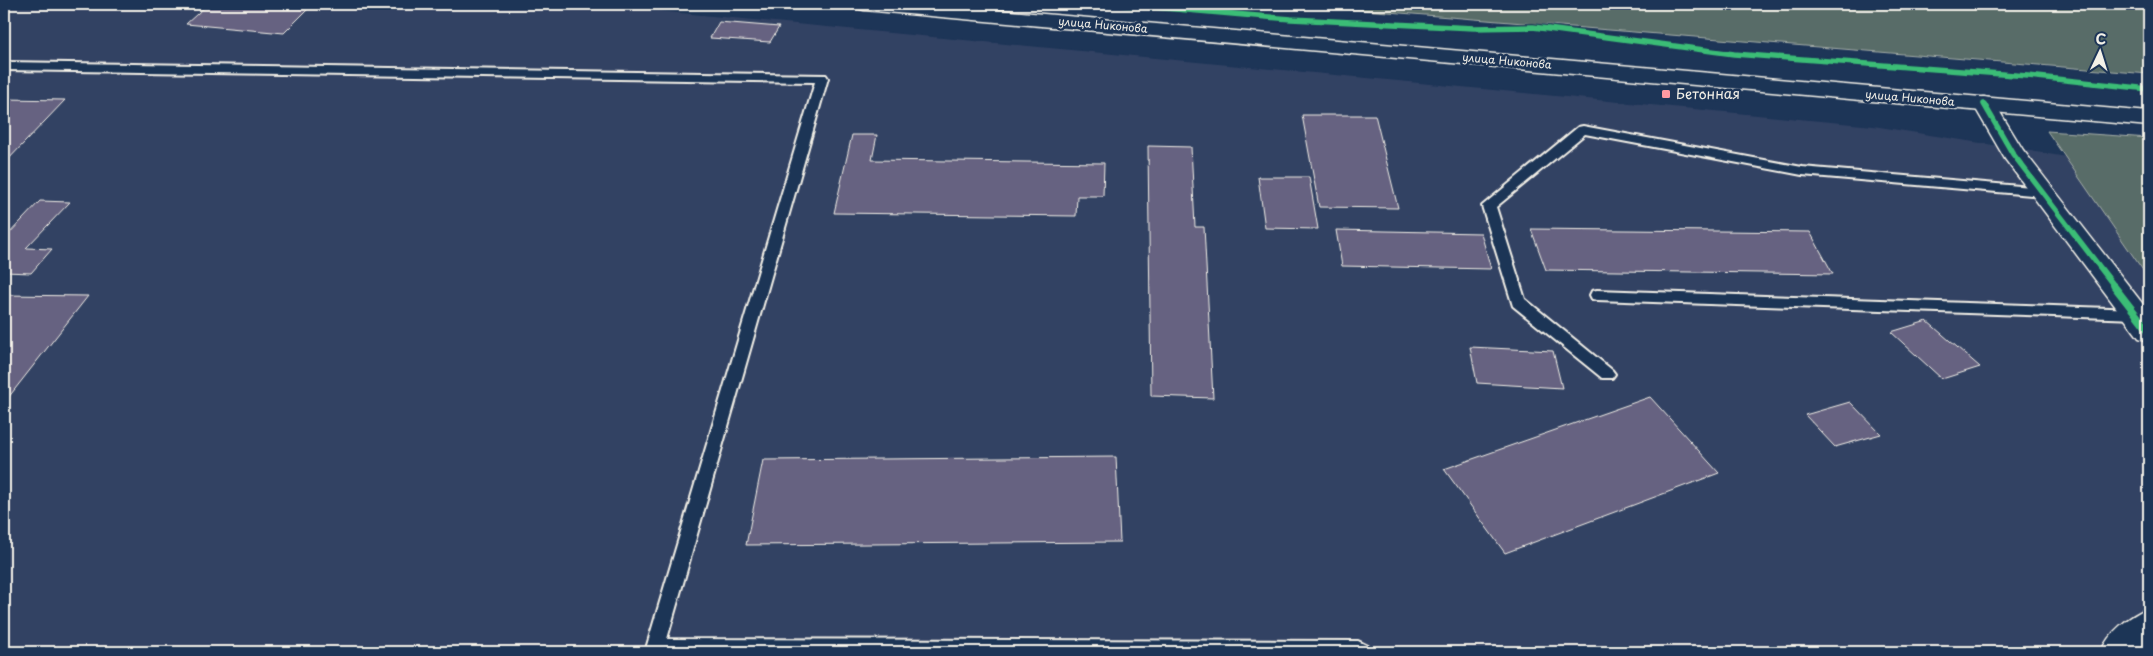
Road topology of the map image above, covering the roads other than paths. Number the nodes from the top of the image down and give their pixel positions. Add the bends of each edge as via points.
1 (864, 4) edge
2 (4, 66) edge
3 (1984, 104) junction
4 (2149, 119) edge
5 (2044, 192) junction
6 (1597, 294) dead end
7 (2143, 322) edge
8 (1607, 374) dead end
9 (2149, 623) edge
10 (654, 650) edge
11 (1361, 652) edge
12 (2118, 652) edge

1 - 3 main road, улица Никонова
2 - 10 lane via 822,78
3 - 4 main road, улица Никонова
3 - 5 main road via 2013,154
5 - 7 main road
5 - 8 lane via 1802,170 1583,130 1489,206 1518,302
6 - 7 lane
9 - 12 main road
10 - 11 lane

